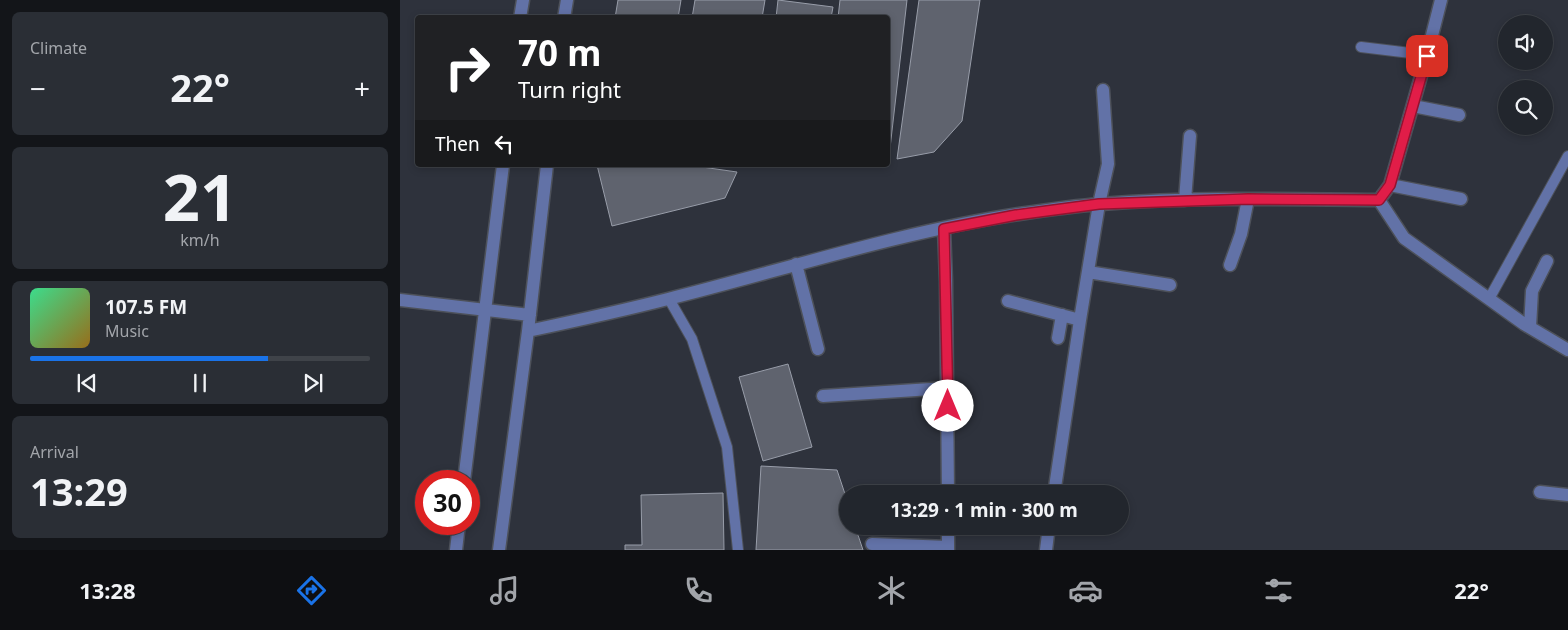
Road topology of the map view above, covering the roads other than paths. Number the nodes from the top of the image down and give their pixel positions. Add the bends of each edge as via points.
1 (523, 0) edge
2 (566, 0) edge
3 (1441, 0) edge
4 (520, 15) edge
5 (564, 15) edge
6 (1361, 47) dead end
7 (1427, 56) junction
8 (1103, 90) dead end
9 (1413, 106) junction
10 (1459, 115) dead end
11 (1190, 136) dead end
12 (1568, 156) edge
13 (502, 167) edge
14 (547, 167) edge
15 (1390, 185) junction
16 (1248, 199) junction
17 (1461, 199) dead end
18 (1185, 200) junction
19 (1379, 200) junction
20 (1099, 204) junction
21 (944, 229) junction
22 (1547, 261) dead end
23 (796, 264) junction
24 (1230, 265) dead end
25 (1088, 272) junction
26 (1170, 285) dead end
27 (669, 299) junction
28 (1489, 299) junction
29 (400, 300) edge
30 (1008, 301) dead end
31 (485, 310) junction
32 (1062, 314) junction
33 (530, 315) junction
34 (1080, 320) junction
35 (1530, 327) junction
36 (528, 332) junction
37 (1058, 338) dead end
38 (818, 350) dead end
39 (1568, 350) edge
40 (948, 388) junction
41 (823, 396) dead end
42 (465, 470) edge
43 (948, 485) edge
44 (1055, 485) edge
45 (1540, 492) dead end
46 (1568, 495) edge
47 (458, 535) edge
48 (948, 535) edge
49 (1048, 535) edge
50 (872, 544) dead end
51 (948, 549) edge
52 (456, 550) edge
53 (499, 550) edge
54 (738, 550) edge
55 (1046, 550) edge

1 - 4 street
2 - 5 street
3 - 7 street
6 - 7 lane
7 - 9 street
8 - 20 street via 1108,164
9 - 10 street
9 - 15 street
11 - 18 street
12 - 28 lane
13 - 31 street
14 - 33 street
15 - 17 street
15 - 19 street
16 - 18 street
16 - 19 street
16 - 24 street
18 - 20 street
19 - 28 street via 1404,238
20 - 21 street
20 - 25 street
21 - 23 street
21 - 40 street
22 - 35 street via 1532,291
23 - 27 street
23 - 38 street
25 - 26 street
25 - 34 street
27 - 36 street
27 - 54 lane via 692,339 727,447
28 - 35 street
29 - 31 street
30 - 32 street
31 - 33 street
31 - 42 street
32 - 34 street
32 - 37 street
33 - 36 street
34 - 44 street
35 - 39 street
36 - 53 street
40 - 41 street
40 - 43 street
45 - 46 street
47 - 52 street
48 - 51 street
49 - 55 street
50 - 51 street

